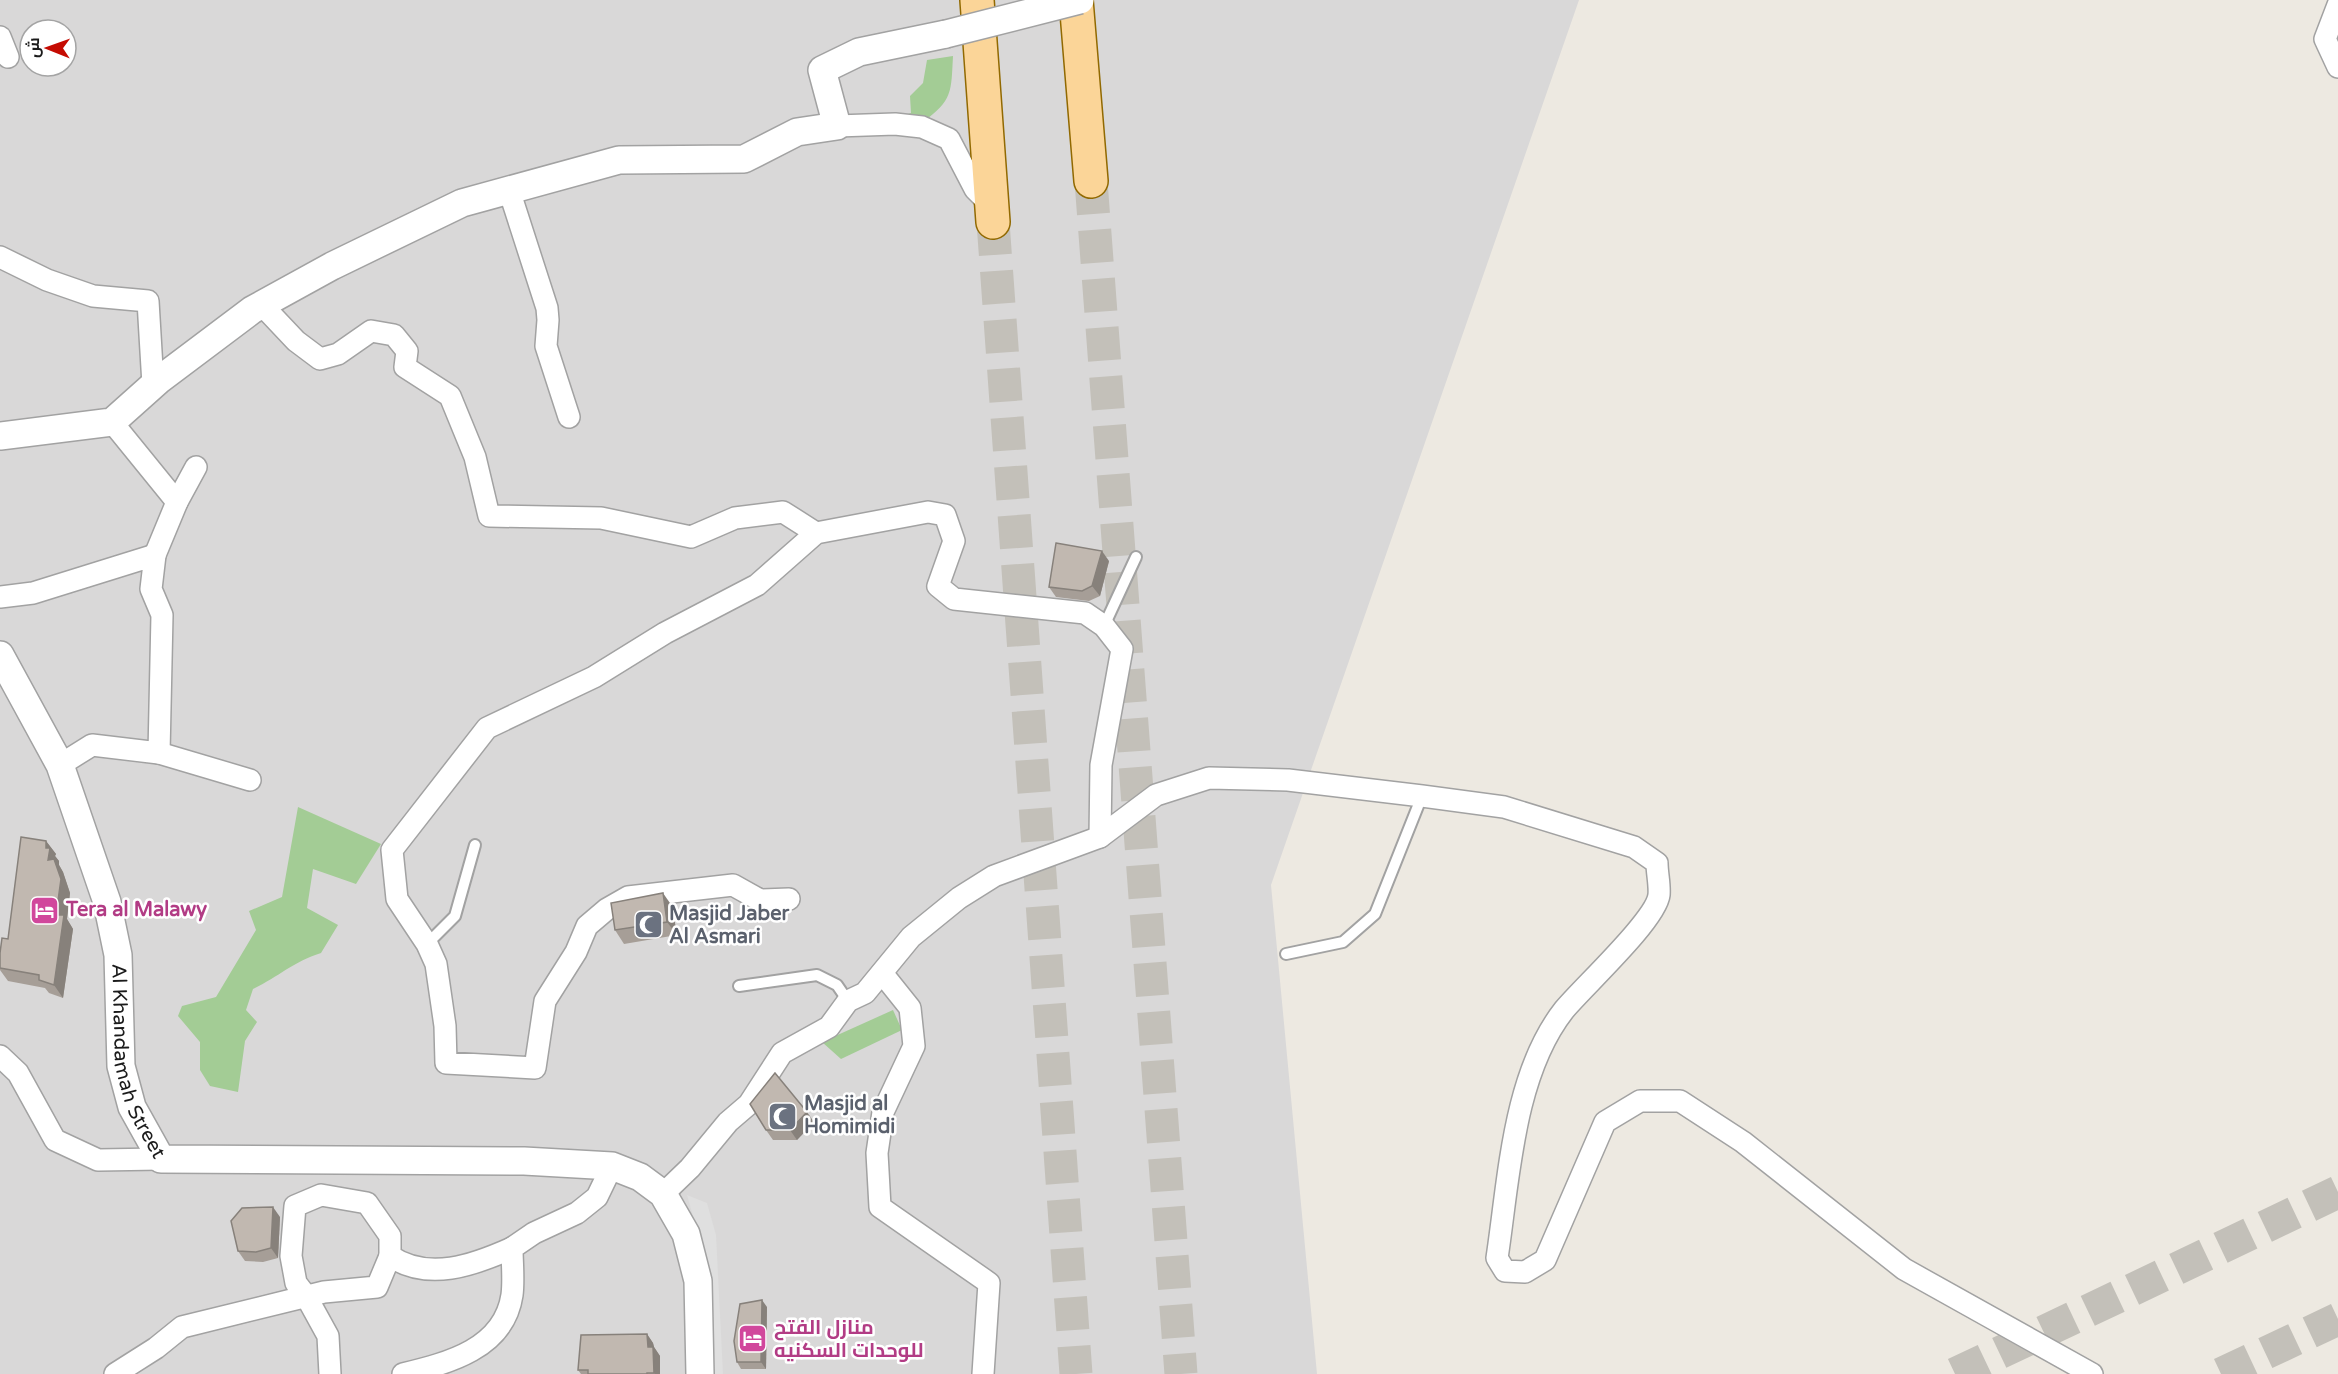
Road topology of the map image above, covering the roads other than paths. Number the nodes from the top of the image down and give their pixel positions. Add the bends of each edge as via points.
1 (977, 0) edge
2 (1078, 0) edge
3 (2338, 5) edge
4 (2338, 67) edge
5 (837, 126) junction
6 (1090, 181) tunnel mouth
7 (509, 190) junction
8 (993, 214) joint
9 (0, 257) edge
10 (262, 305) junction
11 (153, 385) junction
12 (569, 417) dead end
13 (112, 422) junction
14 (0, 436) edge
15 (196, 467) dead end
16 (177, 502) junction
17 (816, 532) junction
18 (155, 555) junction
19 (1136, 557) dead end
20 (0, 597) edge
21 (1104, 626) junction
22 (0, 655) edge
23 (159, 753) junction
24 (60, 765) junction
25 (250, 780) dead end
26 (1422, 796) junction
27 (1100, 837) junction
28 (475, 845) dead end
29 (789, 899) dead end
30 (427, 944) junction
31 (1286, 954) dead end
32 (882, 973) junction
33 (739, 986) dead end
34 (848, 1001) junction
35 (0, 1056) edge
36 (160, 1160) junction
37 (612, 1166) junction
38 (663, 1194) junction
39 (512, 1248) junction
40 (390, 1256) junction
41 (306, 1296) junction
42 (115, 1374) edge
43 (330, 1374) edge
44 (403, 1374) edge
45 (700, 1374) edge
46 (983, 1374) edge
47 (2092, 1374) edge

1 - 8 main road
2 - 5 street, bridge via 859,52 822,70
2 - 6 main road
3 - 4 street via 2325,39
5 - 7 street via 797,132 744,159 619,160
5 - 8 street via 922,127 949,139
7 - 10 street via 462,203 397,233
7 - 12 street via 546,308 546,346
9 - 11 street via 47,280 93,296 148,301
10 - 11 street
10 - 17 street via 296,341 320,359 338,354 371,331 394,335 407,351 405,367 450,396 475,457 489,516 601,518 691,537 735,518 783,512
11 - 13 street
13 - 14 street
13 - 16 street
15 - 16 street
16 - 18 street
17 - 21 street via 928,512 945,515 954,541 938,586 954,599 1085,613
17 - 30 street via 757,585 665,633 594,677 487,728 392,850 397,898
18 - 20 street via 33,593
18 - 23 street via 151,589 162,615
19 - 21 lane
21 - 27 street via 1122,649 1101,765
22 - 24 street, Al Khandamah Street
23 - 24 street via 92,745
23 - 25 street
24 - 36 street, Al Khandamah Street via 106,902 118,955 122,1066 132,1107
26 - 27 street via 1288,780 1209,778 1156,795
26 - 31 lane via 1375,914 1343,942
26 - 47 street via 1504,807 1634,847 1657,863 1659,896 1648,917 1563,1012 1537,1055 1520,1111 1497,1258 1505,1271 1525,1272 1545,1260 1605,1122 1640,1101 1680,1101 1743,1142 1904,1269
27 - 32 street via 994,876 911,937
28 - 30 lane via 455,916
29 - 30 street via 760,900 733,885 628,897 607,909 587,927 545,1001 535,1068 446,1063 436,964
32 - 34 street via 865,993
32 - 46 street via 910,1008 914,1046 883,1112 878,1153 880,1207 988,1283
33 - 34 lane via 817,975 837,985
34 - 38 street via 829,1027 782,1053 749,1104
35 - 36 street via 18,1073 55,1140 98,1160
36 - 37 street, Al Khandamah Street via 524,1161
37 - 38 street, Al Khandamah Street via 640,1177
37 - 39 street via 597,1197 577,1213
38 - 45 street via 686,1234 698,1281
39 - 40 street via 474,1265 433,1270 404,1265
39 - 44 street via 512,1296 498,1333 450,1362
40 - 41 street via 377,1287
40 - 41 street via 390,1236 367,1203 321,1195 295,1206 291,1256 296,1283
41 - 42 street via 182,1327
41 - 43 street via 328,1336

